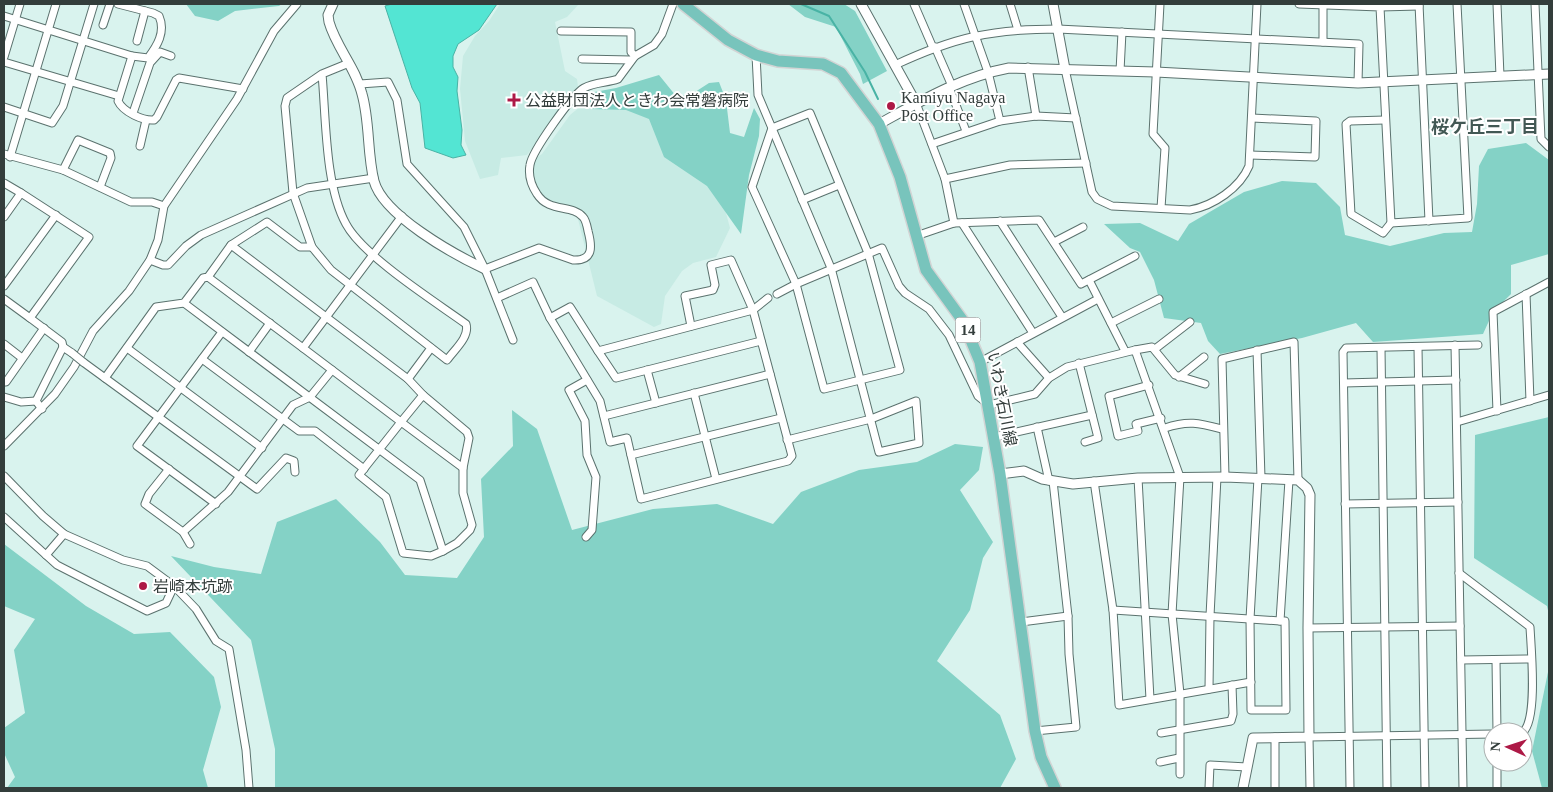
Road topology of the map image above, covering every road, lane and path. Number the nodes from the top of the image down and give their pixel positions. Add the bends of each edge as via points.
1 (20, 4) edge
2 (56, 4) edge
3 (94, 4) edge
4 (110, 4) edge
5 (118, 4) edge
6 (297, 4) edge
7 (333, 4) edge
8 (673, 4) edge
9 (683, 4) edge
10 (861, 4) edge
11 (914, 4) edge
12 (964, 4) edge
13 (1010, 4) edge
14 (1053, 4) edge
15 (1160, 4) edge
16 (1257, 4) edge
17 (1299, 4) edge
18 (1323, 4) edge
19 (1458, 4) edge
20 (1496, 4) edge
21 (1535, 4) edge
22 (1419, 5) edge
23 (132, 6) edge
24 (1380, 7) junction
25 (146, 11) junction
26 (4, 16) edge
27 (15, 20) junction
28 (103, 25) dead end
29 (1058, 29) junction
30 (48, 30) junction
31 (1018, 30) junction
32 (561, 32) dead end
33 (1122, 32) junction
34 (1158, 34) junction
35 (976, 35) junction
36 (1255, 39) junction
37 (137, 40) dead end
38 (83, 41) junction
39 (1323, 42) junction
40 (934, 47) junction
41 (756, 55) junction
42 (132, 56) junction
43 (171, 56) dead end
44 (4, 57) edge
45 (633, 58) junction
46 (582, 59) dead end
47 (4, 62) edge
48 (349, 63) junction
49 (895, 65) junction
50 (1028, 67) junction
51 (1065, 68) junction
52 (1120, 70) junction
53 (36, 72) junction
54 (988, 72) junction
55 (1156, 72) junction
56 (322, 74) junction
57 (1538, 74) junction
58 (1549, 74) edge
59 (1500, 76) junction
60 (1254, 78) junction
61 (1461, 78) junction
62 (1422, 80) junction
63 (70, 82) junction
64 (1383, 82) junction
65 (1358, 83) junction
66 (360, 84) junction
67 (950, 86) junction
68 (243, 89) junction
69 (119, 96) junction
70 (916, 104) junction
71 (4, 107) edge
72 (133, 113) junction
73 (23, 114) junction
74 (1036, 116) junction
75 (1076, 118) junction
76 (1252, 118) junction
77 (146, 120) junction
78 (1385, 120) junction
79 (1000, 121) junction
80 (879, 124) junction
81 (772, 128) junction
82 (966, 131) junction
83 (932, 144) junction
84 (140, 146) dead end
85 (1549, 147) edge
86 (1250, 155) junction
87 (7, 156) edge
88 (1086, 164) junction
89 (63, 170) junction
90 (374, 178) junction
91 (944, 179) junction
92 (4, 183) edge
93 (332, 184) junction
94 (839, 185) junction
95 (100, 187) junction
96 (21, 192) junction
97 (293, 193) junction
98 (802, 200) junction
99 (164, 206) junction
100 (1162, 208) junction
101 (56, 214) junction
102 (402, 216) junction
103 (4, 217) edge
104 (1000, 221) junction
105 (1429, 221) junction
106 (958, 223) junction
107 (1390, 223) junction
108 (1083, 227) dead end
109 (916, 236) junction
110 (1054, 242) junction
111 (231, 245) junction
112 (312, 247) junction
113 (868, 253) junction
114 (373, 255) junction
115 (1135, 256) dead end
116 (150, 260) junction
117 (831, 268) junction
118 (484, 269) junction
119 (208, 277) junction
120 (1089, 280) junction
121 (1549, 282) edge
122 (796, 284) junction
123 (4, 286) edge
124 (350, 286) junction
125 (777, 294) dead end
126 (1526, 294) junction
127 (497, 298) junction
128 (768, 298) dead end
129 (1098, 298) junction
130 (4, 299) edge
131 (1159, 299) dead end
132 (184, 303) junction
133 (753, 310) junction
134 (326, 317) junction
135 (30, 318) junction
136 (550, 318) junction
137 (1062, 318) junction
138 (1190, 322) dead end
139 (270, 323) junction
140 (1111, 323) junction
141 (691, 326) junction
142 (44, 328) junction
143 (222, 332) junction
144 (1032, 334) junction
145 (513, 340) dead end
146 (762, 341) junction
147 (1017, 342) junction
148 (4, 344) edge
149 (1455, 345) junction
150 (1478, 345) dead end
151 (1418, 346) junction
152 (63, 347) junction
153 (127, 348) junction
154 (303, 348) junction
155 (430, 348) junction
156 (1380, 348) junction
157 (1155, 349) junction
158 (1136, 350) junction
159 (1257, 350) junction
160 (598, 351) junction
161 (1125, 351) junction
162 (250, 352) junction
163 (1204, 357) dead end
164 (22, 358) junction
165 (202, 359) junction
166 (980, 362) junction
167 (1079, 363) junction
168 (332, 370) junction
169 (647, 370) junction
170 (770, 374) junction
171 (1179, 377) junction
172 (105, 378) junction
173 (1049, 378) junction
174 (408, 379) junction
175 (587, 380) junction
176 (860, 380) junction
177 (1456, 380) junction
178 (1418, 381) junction
179 (4, 382) edge
180 (1381, 382) junction
181 (1344, 383) junction
182 (1205, 384) dead end
183 (1148, 385) junction
184 (180, 388) junction
185 (694, 393) junction
186 (423, 395) junction
187 (1549, 396) edge
188 (4, 397) edge
189 (310, 398) junction
190 (1530, 400) junction
191 (36, 401) junction
192 (656, 403) junction
193 (989, 405) junction
194 (42, 409) junction
195 (1497, 411) junction
196 (1092, 415) junction
197 (604, 416) junction
198 (158, 417) junction
199 (781, 418) junction
200 (1161, 418) junction
201 (283, 419) junction
202 (871, 419) junction
203 (401, 422) junction
204 (1457, 422) junction
205 (1037, 427) junction
206 (1165, 428) junction
207 (1222, 430) junction
208 (705, 437) junction
209 (994, 437) junction
210 (788, 440) junction
211 (1085, 442) dead end
212 (4, 446) edge
213 (262, 448) junction
214 (380, 450) junction
215 (631, 455) junction
216 (463, 468) junction
217 (168, 469) junction
218 (364, 469) junction
219 (295, 472) dead end
220 (1000, 474) junction
221 (4, 476) edge
222 (241, 477) junction
223 (1180, 477) junction
224 (1221, 477) junction
225 (1138, 478) junction
226 (1259, 478) junction
227 (716, 479) junction
228 (1293, 480) junction
229 (1051, 481) junction
230 (1094, 481) junction
231 (1458, 502) junction
232 (1420, 503) junction
233 (216, 504) junction
234 (1346, 504) junction
235 (1383, 504) junction
236 (4, 517) edge
237 (183, 532) junction
238 (64, 534) junction
239 (586, 537) dead end
240 (190, 544) dead end
241 (442, 551) junction
242 (46, 555) junction
243 (1460, 573) junction
244 (174, 586) junction
245 (1113, 610) junction
246 (1144, 612) junction
247 (1172, 614) junction
248 (1068, 616) junction
249 (1210, 616) junction
250 (1250, 619) junction
251 (1280, 621) junction
252 (1021, 622) junction
253 (1422, 626) junction
254 (1460, 626) junction
255 (1347, 627) junction
256 (1385, 627) junction
257 (1308, 628) junction
258 (1531, 659) junction
259 (1461, 660) junction
260 (1496, 660) junction
261 (1251, 682) junction
262 (1232, 685) junction
263 (1209, 689) junction
264 (1180, 694) junction
265 (1150, 699) junction
266 (1496, 722) edge
267 (1529, 722) edge
268 (1179, 730) junction
269 (1035, 731) junction
270 (1161, 733) dead end
271 (1462, 734) junction
272 (1483, 734) edge
273 (1424, 735) junction
274 (1349, 736) junction
275 (1387, 736) junction
276 (1309, 737) junction
277 (1275, 738) junction
278 (1179, 758) junction
279 (1160, 762) dead end
280 (1247, 766) junction
281 (1497, 772) edge
282 (1180, 774) dead end
283 (249, 788) edge
284 (1054, 788) edge
285 (1209, 788) edge
286 (1243, 788) edge
287 (1276, 788) edge
288 (1310, 788) edge
289 (1350, 788) edge
290 (1387, 788) edge
291 (1425, 788) edge
292 (1463, 788) edge
293 (1497, 788) edge

1 - 27 street
2 - 30 street
3 - 38 street
4 - 28 street
5 - 23 street
6 - 68 street via 265,44
7 - 48 street via 328,22
8 - 45 street via 658,40
9 - 41 main road, いわき石川線 / 14 via 728,40
10 - 49 street
11 - 40 street
12 - 35 street
13 - 31 street
14 - 29 street
15 - 34 street
16 - 36 street
17 - 18 street
18 - 24 street
18 - 39 street
19 - 61 street
20 - 59 street
21 - 57 street
22 - 24 street
22 - 62 street
23 - 25 street
24 - 64 street
25 - 37 street
25 - 42 street via 159,16 163,27 157,46 148,58
26 - 27 street
27 - 30 street
27 - 44 street
29 - 31 street
29 - 33 street
29 - 51 street
30 - 38 street
30 - 53 street
31 - 35 street
32 - 45 street via 631,32
33 - 34 street
33 - 52 street
34 - 36 street
34 - 55 street
35 - 40 street
35 - 54 street
36 - 39 street
36 - 60 street
38 - 42 street
38 - 63 street
39 - 65 street via 1359,44
40 - 49 street
40 - 67 street
41 - 80 main road, いわき石川線 / 14 via 831,68 847,79
41 - 81 street via 758,95
42 - 69 street
43 - 72 street via 160,52 150,62
45 - 46 street
45 - 118 street via 618,79 592,84 576,93 530,164 530,180 541,199 585,219 592,246 590,253 573,260 539,248
47 - 53 street
48 - 56 street
48 - 66 street
49 - 70 street
50 - 51 street
50 - 54 street
50 - 74 street
51 - 52 street
51 - 75 street
52 - 55 street
53 - 63 street
53 - 73 street
54 - 67 street
54 - 79 street
55 - 60 street
55 - 100 street via 1153,134 1165,148
56 - 93 street
56 - 97 street via 287,98 285,106
57 - 58 street
57 - 59 street
57 - 85 street via 1541,139
59 - 61 street
60 - 65 street
60 - 76 street
61 - 62 street
61 - 105 street via 1468,218
62 - 64 street
62 - 105 street
63 - 69 street
63 - 73 street via 63,106 52,123
64 - 65 street
64 - 78 street
66 - 90 street
66 - 118 street via 388,82 397,100 410,169 464,227
67 - 70 street
67 - 82 street
68 - 77 street via 179,78 154,120
68 - 99 street
69 - 72 street via 121,107
70 - 80 street
70 - 83 street
71 - 73 street
72 - 77 street
73 - 87 street
74 - 75 street
74 - 79 street
75 - 88 street
76 - 86 street
76 - 86 street via 1316,121 1315,158
77 - 84 street
78 - 107 street
78 - 107 street via 1350,121 1346,124 1351,214 1383,233
79 - 82 street
80 - 109 main road, いわき石川線 / 14 via 900,177
81 - 94 street via 810,113
81 - 98 street
81 - 122 street via 752,187
82 - 83 street
83 - 91 street
86 - 100 street via 1249,166 1240,181 1209,205 1190,210
87 - 89 street
88 - 91 street via 1010,165
88 - 100 street via 1092,192 1105,204
89 - 95 street
89 - 95 street via 78,140 110,153
90 - 93 street
90 - 102 street via 382,199
91 - 106 street
92 - 96 street
93 - 97 street
93 - 114 street via 346,225
94 - 98 street
94 - 113 street
95 - 99 street via 135,203 152,202
96 - 101 street
96 - 103 street
97 - 112 street
97 - 116 street via 201,234 168,265
98 - 117 street
99 - 116 street via 158,240
101 - 123 street
101 - 135 street via 89,238
102 - 114 street
102 - 118 street via 448,251
104 - 106 street
104 - 110 street via 1039,220
104 - 137 street
105 - 107 street
106 - 109 street
106 - 144 street
108 - 110 street
109 - 166 main road, いわき石川線 / 14 via 926,270 963,321
110 - 120 street via 1082,284
111 - 112 street via 267,222 300,247
111 - 119 street
111 - 134 street
112 - 124 street
113 - 117 street
113 - 176 street via 900,370
113 - 193 street via 882,248 905,293 929,309 949,334 978,396
114 - 124 street
114 - 155 street via 466,324 466,335 447,360
115 - 120 street
116 - 194 street via 129,291 93,331 68,377
117 - 122 street
117 - 176 street
118 - 127 street
119 - 132 street via 203,278
119 - 139 street
120 - 129 street
121 - 126 street
122 - 125 street
122 - 176 street via 824,389
124 - 134 street
124 - 155 street
126 - 190 street
126 - 195 street via 1493,312
127 - 136 street via 533,282
127 - 145 street
128 - 133 street
129 - 137 street
129 - 140 street
130 - 135 street
131 - 140 street
132 - 143 street
132 - 153 street via 156,307
133 - 141 street
133 - 141 street via 731,260 711,265 713,290 685,296
133 - 146 street
134 - 154 street
134 - 174 street
135 - 142 street
136 - 160 street via 570,307
136 - 175 street
137 - 144 street
138 - 157 street
139 - 154 street
139 - 162 street
140 - 161 street
141 - 160 street
142 - 152 street via 62,342
142 - 164 street
143 - 162 street
143 - 165 street
144 - 147 street
146 - 169 street
146 - 170 street
147 - 166 street
147 - 173 street
148 - 164 street
149 - 150 street
149 - 151 street
149 - 177 street
151 - 156 street
151 - 178 street
152 - 172 street, bridge
152 - 191 street
153 - 172 street
153 - 184 street
154 - 168 street
155 - 174 street
156 - 180 street
156 - 181 street via 1346,348 1343,352
157 - 158 street
157 - 171 street
158 - 161 street
158 - 183 street
159 - 207 street via 1222,359
159 - 226 street
159 - 228 street via 1294,342
160 - 169 street via 616,378
161 - 167 street
162 - 189 street
163 - 171 street
164 - 179 street
165 - 184 street
165 - 201 street
166 - 193 main road, いわき石川線 / 14
167 - 173 street
167 - 196 street
168 - 189 street
168 - 203 street
169 - 192 street
170 - 185 street
170 - 199 street
171 - 182 street
172 - 198 street
173 - 193 street via 1035,394
174 - 186 street
175 - 197 street via 600,401
175 - 239 street via 569,390 585,420 587,455 596,477 592,530
176 - 202 street
177 - 178 street
177 - 204 street
178 - 180 street
178 - 232 street
180 - 181 street
180 - 235 street
181 - 234 street
183 - 200 street
183 - 200 street via 1109,396 1118,436 1138,431 1136,424
184 - 198 street
184 - 213 street
185 - 192 street
185 - 208 street
186 - 203 street
186 - 216 street via 467,432 469,438
187 - 190 street
188 - 191 street via 21,402
189 - 201 street via 293,405
189 - 214 street
190 - 195 street
191 - 194 street
192 - 197 street
193 - 209 main road, いわき石川線 / 14
194 - 212 street
195 - 204 street
196 - 205 street
196 - 211 street via 1098,438
197 - 215 street via 610,442 627,438
198 - 217 street via 137,446
198 - 222 street
199 - 208 street
199 - 210 street
200 - 206 street
201 - 213 street
201 - 218 street via 299,431 315,431
202 - 202 street via 916,401 919,443 879,452
202 - 210 street
203 - 214 street
203 - 216 street
204 - 231 street
205 - 209 street
205 - 229 street
206 - 207 street via 1195,422
206 - 223 street
207 - 224 street
208 - 215 street
208 - 227 street
209 - 220 main road, いわき石川線 / 14
210 - 227 street via 792,456 788,461
213 - 222 street
214 - 218 street
214 - 241 street via 420,480
215 - 227 street via 641,499
216 - 241 street via 463,493 472,525 457,543
217 - 233 street
217 - 237 street via 145,504
218 - 241 street via 360,475 386,497 403,553 431,556
219 - 222 street via 294,461 286,458 257,489
220 - 229 street via 1024,472
220 - 252 main road, いわき石川線 / 14
221 - 238 street
222 - 233 street
223 - 224 street
223 - 225 street
223 - 247 street
224 - 226 street
224 - 249 street
225 - 230 street
225 - 246 street
226 - 228 street
226 - 250 street
228 - 251 street
228 - 257 street via 1307,488 1310,495
229 - 230 street via 1073,484
229 - 248 street
230 - 245 street
231 - 232 street
231 - 243 street
232 - 235 street
232 - 253 street
233 - 237 street
234 - 235 street
234 - 255 street
235 - 256 street
236 - 242 street
237 - 240 street
238 - 242 street
238 - 244 street via 124,560 147,566
242 - 244 street via 57,565 148,611 166,603
243 - 254 street
243 - 258 street via 1530,627
244 - 283 street via 196,609 216,641 229,649
245 - 246 street
245 - 265 street via 1119,705
246 - 247 street
246 - 265 street
247 - 249 street
247 - 264 street
248 - 252 street
248 - 269 street via 1076,726
249 - 250 street
249 - 263 street
250 - 251 street
250 - 261 street
251 - 261 street via 1285,621 1286,710 1251,710
252 - 269 main road, いわき石川線 / 14
253 - 254 street
253 - 256 street
253 - 273 street
254 - 259 street
255 - 256 street
255 - 257 street
255 - 274 street
256 - 275 street
257 - 276 street
258 - 260 street
258 - 267 street
259 - 260 street
259 - 271 street
260 - 266 street
261 - 262 street
262 - 263 street
262 - 268 street via 1233,714 1230,721
263 - 264 street
264 - 265 street
264 - 268 street
268 - 270 street
268 - 278 street
269 - 284 main road, いわき石川線 / 14 via 1041,757
271 - 272 street
271 - 273 street
271 - 292 street
273 - 275 street
273 - 291 street
274 - 275 street
274 - 276 street
274 - 289 street
275 - 290 street
276 - 277 street
276 - 288 street
277 - 280 street via 1253,738
277 - 287 street
278 - 279 street
278 - 282 street
280 - 285 street via 1210,764
280 - 286 street
281 - 293 street

